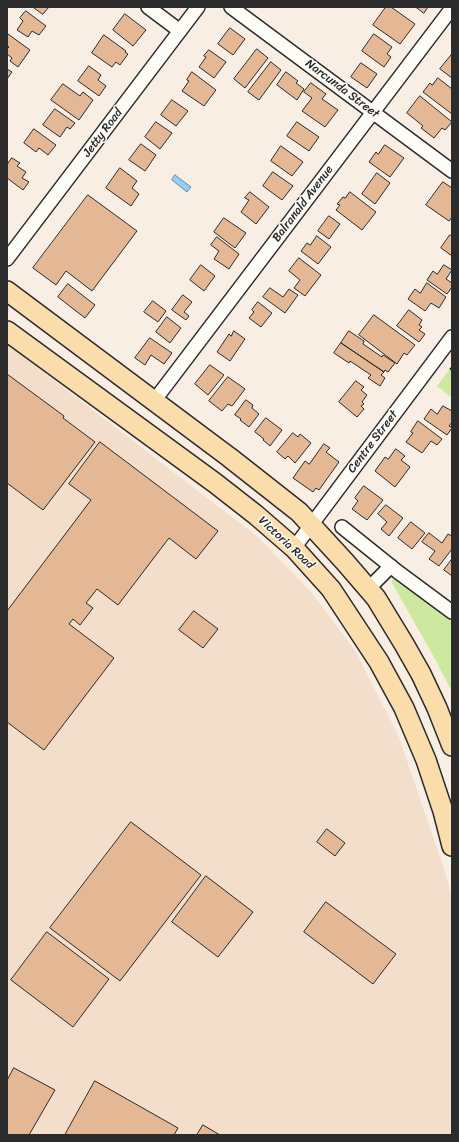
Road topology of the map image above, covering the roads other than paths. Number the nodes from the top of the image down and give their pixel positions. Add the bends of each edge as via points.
1 (148, 7) edge
2 (198, 7) edge
3 (231, 7) edge
4 (452, 8) edge
5 (180, 31) junction
6 (373, 112) junction
7 (452, 171) edge
8 (7, 259) edge
9 (7, 291) edge
10 (7, 331) edge
11 (452, 337) edge
12 (154, 401) junction
13 (311, 525) junction
14 (342, 527) dead end
15 (294, 548) junction
16 (391, 566) junction
17 (368, 589) junction
18 (452, 612) edge
19 (452, 746) edge
20 (452, 846) edge

1 - 5 street
2 - 5 street, Jetty Road
3 - 6 street, Narcunda Street
4 - 6 street, Balranald Avenue
5 - 8 street, Jetty Road
6 - 7 street, Narcunda Street
6 - 12 street, Balranald Avenue
9 - 12 highway
10 - 15 highway, Victoria Road via 216,483
11 - 13 street, Centre Street
12 - 13 highway via 264,484
13 - 15 street, Centre Street
13 - 17 highway
14 - 16 street
15 - 20 highway, Victoria Road via 331,589 379,662 404,708 426,760
16 - 17 street
16 - 18 street
17 - 19 highway via 376,598 421,674

